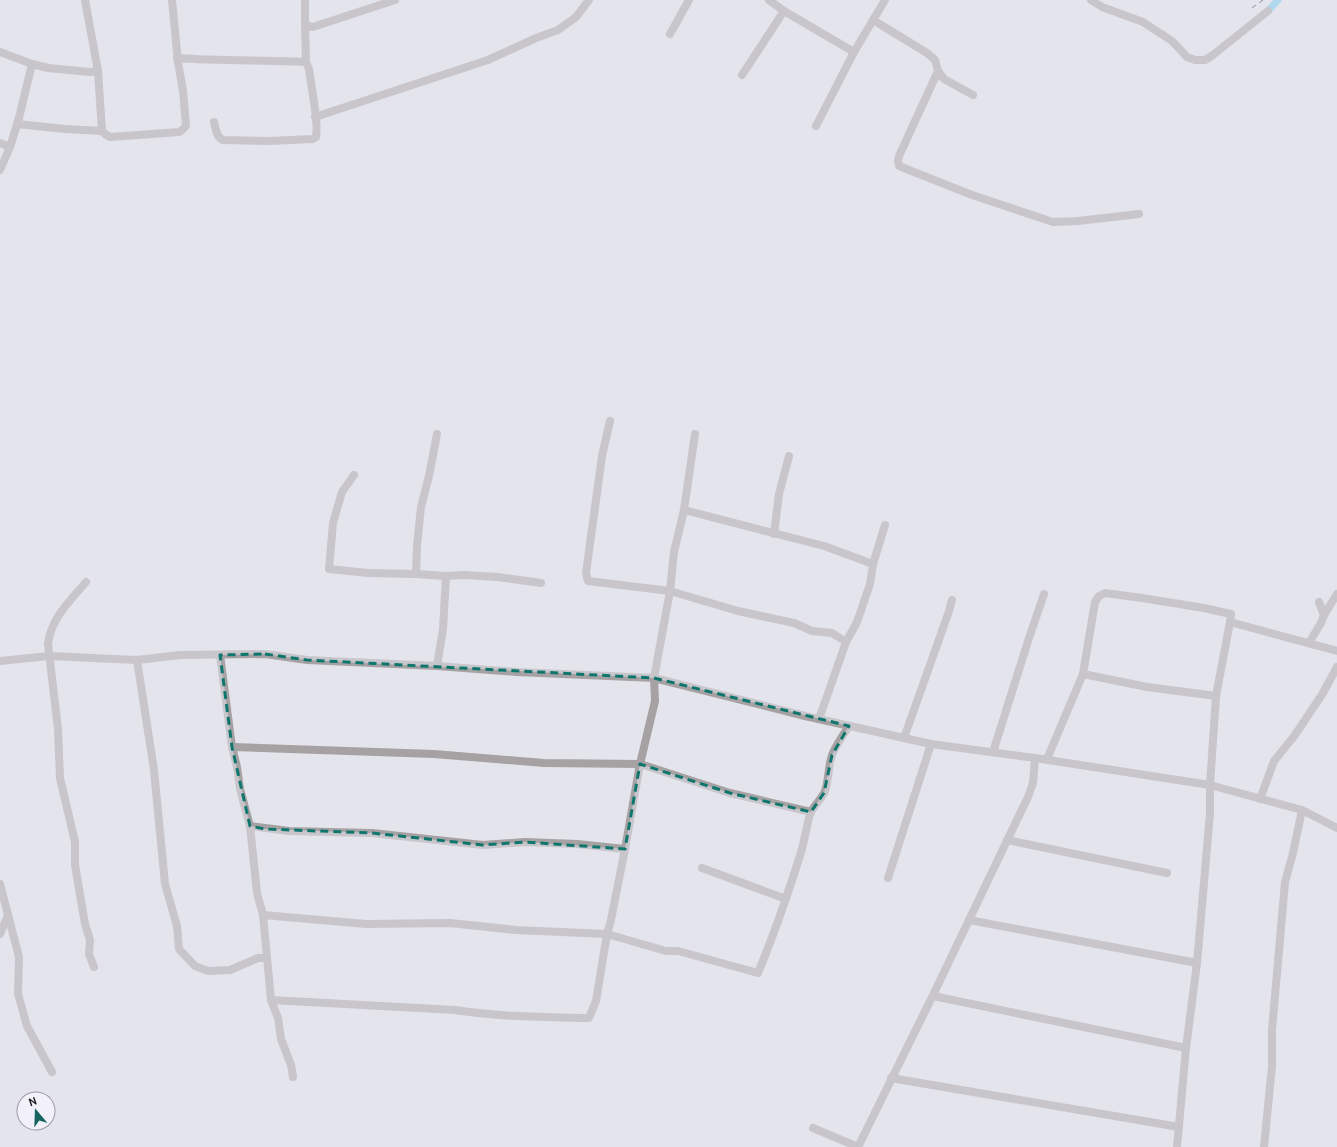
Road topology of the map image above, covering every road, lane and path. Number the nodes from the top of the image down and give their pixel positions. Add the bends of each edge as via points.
1 (85, 0) edge
2 (172, 0) edge
3 (305, 0) edge
4 (395, 0) edge
5 (589, 0) edge
6 (689, 0) edge
7 (769, 0) edge
8 (885, 0) edge
9 (1090, 0) edge
10 (784, 11) junction
11 (1268, 11) dead end
12 (873, 20) junction
13 (305, 25) junction
14 (670, 34) dead end
15 (0, 52) edge
16 (854, 52) junction
17 (177, 58) junction
18 (306, 62) junction
19 (32, 64) junction
20 (98, 71) junction
21 (938, 71) junction
22 (742, 75) dead end
23 (973, 95) dead end
24 (315, 117) junction
25 (214, 122) dead end
26 (17, 124) junction
27 (816, 126) dead end
28 (102, 130) junction
29 (0, 143) edge
30 (10, 147) junction
31 (0, 170) edge
32 (1139, 214) dead end
33 (610, 420) dead end
34 (437, 434) dead end
35 (695, 434) dead end
36 (789, 456) dead end
37 (354, 475) dead end
38 (684, 510) junction
39 (885, 525) dead end
40 (774, 534) junction
41 (873, 564) junction
42 (416, 574) junction
43 (446, 576) junction
44 (86, 582) dead end
45 (542, 583) dead end
46 (670, 591) junction
47 (1044, 594) dead end
48 (1337, 594) edge
49 (952, 600) dead end
50 (1319, 602) dead end
51 (1324, 615) junction
52 (1230, 622) junction
53 (846, 642) junction
54 (1309, 643) junction
55 (1337, 651) edge
56 (220, 655) junction
57 (49, 656) junction
58 (0, 660) edge
59 (137, 660) junction
60 (1337, 660) edge
61 (437, 666) junction
62 (1337, 667) edge
63 (1084, 674) junction
64 (654, 678) junction
65 (1216, 696) junction
66 (820, 719) junction
67 (849, 726) junction
68 (904, 738) junction
69 (931, 744) junction
70 (232, 747) junction
71 (993, 752) junction
72 (1035, 758) junction
73 (1047, 760) junction
74 (640, 764) junction
75 (1210, 785) junction
76 (1260, 799) junction
77 (1302, 810) junction
78 (811, 812) junction
79 (250, 826) junction
80 (1337, 828) edge
81 (1007, 840) junction
82 (625, 849) junction
83 (702, 868) dead end
84 (1167, 873) dead end
85 (888, 878) dead end
86 (0, 884) edge
87 (786, 899) junction
88 (5, 912) edge
89 (263, 915) junction
90 (969, 920) junction
91 (0, 934) edge
92 (607, 934) junction
93 (267, 958) junction
94 (1197, 963) junction
95 (94, 968) dead end
96 (933, 996) junction
97 (271, 1000) junction
98 (1186, 1048) junction
99 (52, 1072) dead end
100 (293, 1078) dead end
101 (891, 1078) junction
102 (1179, 1127) junction
103 (813, 1128) dead end
104 (858, 1147) edge
105 (1176, 1147) edge
106 (1264, 1147) edge

1 - 20 street
2 - 17 street
3 - 13 street
4 - 13 street via 313,27
5 - 24 street via 576,17 558,30 488,60
6 - 14 street
7 - 10 street
8 - 12 street
9 - 11 street via 1143,22 1172,41 1184,55 1195,60 1205,60 1213,55
10 - 16 street
10 - 22 street
12 - 16 street
12 - 21 street via 935,60
13 - 18 street
15 - 19 street
16 - 27 street
17 - 18 street
17 - 28 street via 183,90 186,126 184,130 110,137
18 - 24 street
19 - 20 street via 55,69
19 - 26 street
20 - 28 street
21 - 23 street via 944,79
21 - 32 street via 899,156 899,166 972,195 1053,222
24 - 25 street via 317,131 313,139 223,140 217,135
26 - 28 street
26 - 30 street
29 - 30 street
30 - 31 street
33 - 46 street via 602,456 586,573 588,581
34 - 42 street via 421,507
35 - 38 street
36 - 40 street via 779,494
37 - 42 street via 342,492 333,523 329,569
38 - 40 street
38 - 46 street via 674,552
39 - 41 street
40 - 41 street via 824,546
41 - 53 street via 870,584 857,622
42 - 43 street
43 - 45 street via 498,577
43 - 61 street via 443,629
44 - 57 street via 53,623 49,633
46 - 53 street via 738,611 794,623 812,631 832,634
46 - 64 street
47 - 71 street
48 - 51 street
49 - 68 street
50 - 51 street
51 - 54 street
52 - 54 street
52 - 63 street via 1231,614 1105,593 1098,596 1095,602
52 - 65 street
53 - 66 street
54 - 55 street
55 - 60 street
56 - 59 street via 180,655
56 - 61 street via 265,654 307,660
56 - 70 street
57 - 58 street
57 - 59 street
57 - 95 street via 58,729 60,778 75,842 75,865 84,924 90,940 89,954
59 - 93 street via 154,770 165,884 177,926 179,948 195,966 208,971 230,970 258,958
61 - 64 street
62 - 76 street via 1323,693 1274,761
63 - 65 street via 1147,687
63 - 73 street
64 - 66 street
64 - 74 street via 654,701
65 - 75 street
66 - 67 street
67 - 68 street
67 - 78 street via 832,755 824,793
68 - 69 street
69 - 71 street
69 - 85 street
70 - 74 street via 434,754 544,763
70 - 79 street
71 - 72 street
72 - 73 street
72 - 81 street via 1033,783
73 - 75 street
74 - 78 street via 730,793
74 - 82 street
75 - 76 street
75 - 94 street via 1210,813
76 - 77 street
77 - 80 street
77 - 106 street via 1285,882
78 - 87 street
79 - 82 street via 289,831 372,833 483,845 526,842
79 - 89 street via 257,893
81 - 84 street
81 - 90 street
82 - 92 street
83 - 87 street
86 - 88 street
87 - 92 street via 758,973
88 - 91 street
88 - 99 street via 19,957 18,994 27,1026
89 - 92 street via 366,924 450,923 516,930
89 - 93 street
90 - 94 street
90 - 96 street
92 - 97 street via 596,1001 589,1018 504,1016 455,1010
93 - 97 street
94 - 98 street
96 - 98 street
96 - 101 street
97 - 100 street
98 - 102 street
101 - 102 street
101 - 104 street
102 - 105 street
103 - 104 street

